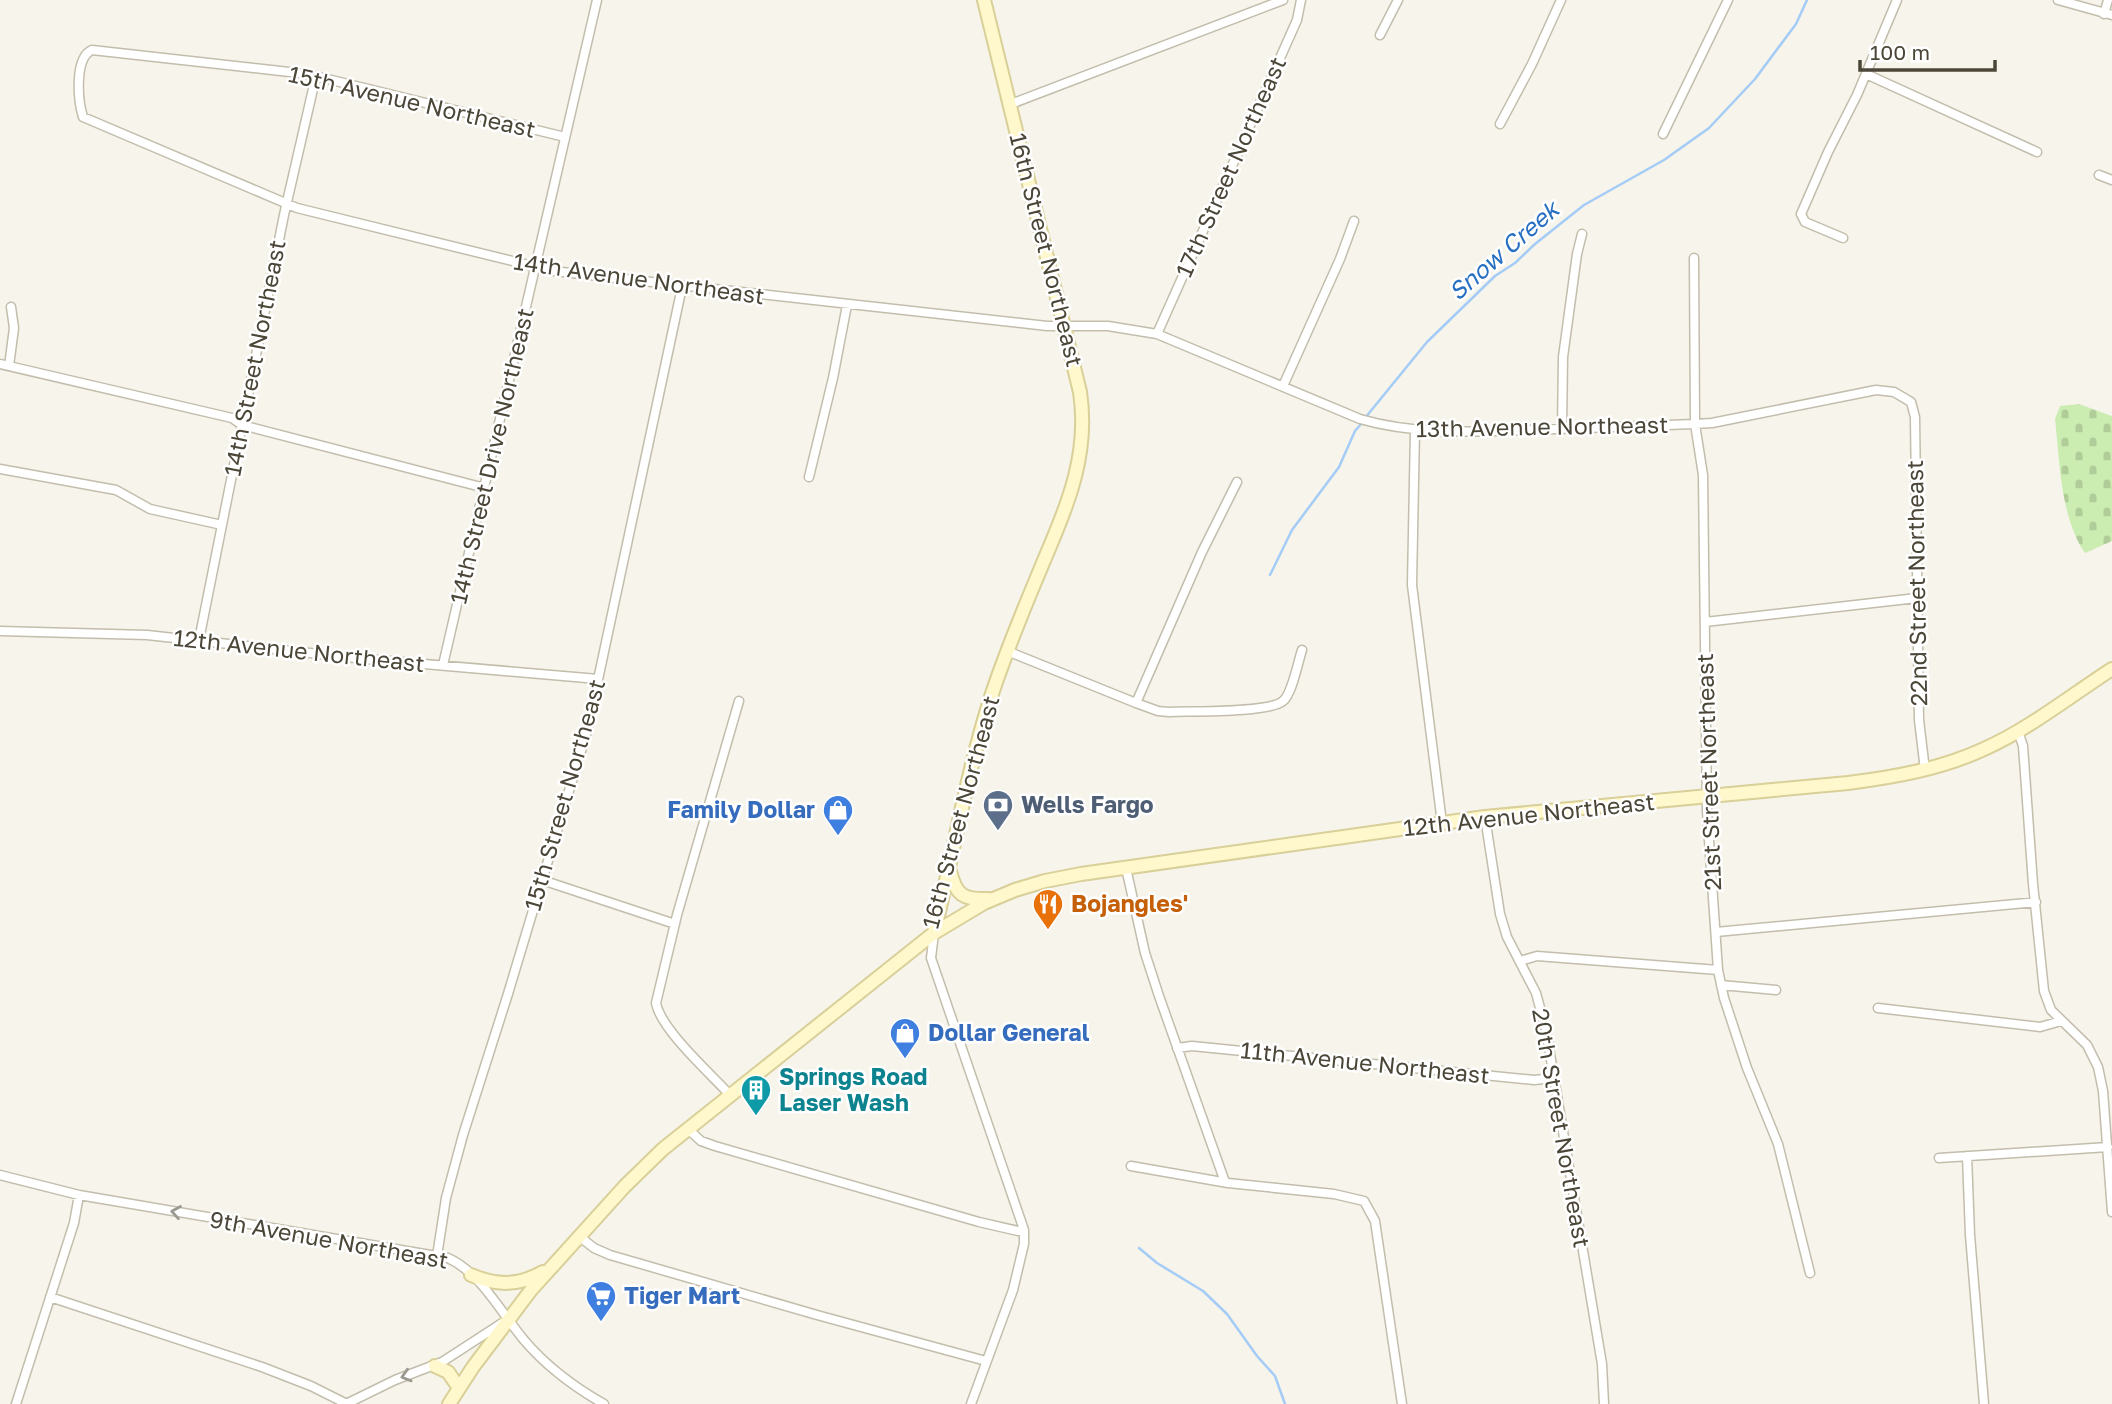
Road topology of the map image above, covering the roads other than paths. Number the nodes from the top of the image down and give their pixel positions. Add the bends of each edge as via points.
1 (597, 0) edge
2 (984, 0) edge
3 (1283, 0) edge
4 (1301, 0) edge
5 (1398, 0) edge
6 (1561, 0) edge
7 (1728, 0) edge
8 (1897, 0) edge
9 (2058, 0) edge
10 (2108, 0) edge
11 (2108, 15) edge
12 (1380, 35) dead end
13 (92, 50) joint
14 (1866, 75) junction
15 (316, 76) junction
16 (1011, 104) junction
17 (1500, 124) dead end
18 (1663, 134) dead end
19 (565, 137) junction
20 (2037, 152) dead end
21 (2099, 174) dead end
22 (2112, 180) edge
23 (286, 204) junction
24 (1354, 221) dead end
25 (1582, 234) dead end
26 (1843, 239) dead end
27 (1694, 258) dead end
28 (536, 267) junction
29 (682, 287) junction
30 (847, 305) junction
31 (11, 307) dead end
32 (1065, 325) junction
33 (1157, 334) junction
34 (5, 365) edge
35 (1283, 386) junction
36 (1906, 398) joint
37 (1695, 424) junction
38 (242, 425) junction
39 (1562, 429) junction
40 (1415, 430) junction
41 (0, 469) edge
42 (809, 477) dead end
43 (1237, 482) dead end
44 (485, 488) junction
45 (222, 525) junction
46 (1917, 598) junction
47 (1705, 622) junction
48 (0, 631) edge
49 (200, 640) junction
50 (1302, 650) dead end
51 (1007, 651) junction
52 (443, 666) junction
53 (2112, 669) edge
54 (598, 679) junction
55 (739, 701) dead end
56 (1136, 703) junction
57 (2018, 731) junction
58 (1925, 770) junction
59 (1707, 796) junction
60 (1485, 817) junction
61 (1442, 823) junction
62 (950, 867) junction
63 (1126, 868) junction
64 (542, 880) junction
65 (995, 898) junction
66 (2036, 902) junction
67 (675, 924) junction
68 (1716, 932) junction
69 (934, 933) junction
70 (1520, 961) junction
71 (1718, 970) junction
72 (1721, 985) junction
73 (1776, 990) dead end
74 (1878, 1008) dead end
75 (2061, 1021) junction
76 (1177, 1048) junction
77 (1554, 1078) junction
78 (731, 1096) junction
79 (688, 1129) junction
80 (2108, 1147) junction
81 (1967, 1156) junction
82 (1939, 1158) dead end
83 (1131, 1167) dead end
84 (0, 1175) edge
85 (1225, 1182) junction
86 (79, 1195) junction
87 (2112, 1212) edge
88 (1024, 1230) junction
89 (580, 1237) junction
90 (437, 1256) junction
91 (552, 1266) junction
92 (1810, 1273) dead end
93 (471, 1275) junction
94 (50, 1297) junction
95 (508, 1319) junction
96 (986, 1361) junction
97 (435, 1366) junction
98 (459, 1388) junction
99 (16, 1404) edge
100 (347, 1404) edge
101 (449, 1404) edge
102 (604, 1404) edge
103 (971, 1404) edge
104 (1402, 1404) edge
105 (1604, 1404) edge
106 (1984, 1404) edge

1 - 19 street, 14th Street Drive Northeast
2 - 16 main road, 16th Street Northeast
3 - 16 street
4 - 33 street, 17th Street Northeast via 1297,20
5 - 12 street
6 - 17 street
7 - 18 street
8 - 14 street
9 - 11 street
10 - 11 street
13 - 15 street, 15th Avenue Northeast
13 - 23 street, 14th Avenue Northeast via 82,60 79,98 83,117
14 - 20 street
14 - 26 street via 1801,214 1805,222
15 - 19 street, 15th Avenue Northeast
15 - 23 street, 14th Street Northeast
16 - 32 main road, 16th Street Northeast
19 - 28 street, 14th Street Drive Northeast
21 - 22 street
23 - 28 street, 14th Avenue Northeast
23 - 38 street, 14th Street Northeast
24 - 35 street
25 - 39 street via 1563,357
27 - 37 street, 21st Street Northeast
28 - 29 street, 14th Avenue Northeast
28 - 44 street, 14th Street Drive Northeast
29 - 30 street, 14th Avenue Northeast
29 - 54 street, 15th Street Northeast
30 - 32 street, 14th Avenue Northeast
30 - 42 street
31 - 34 street via 14,328
32 - 33 street, 13th Avenue Northeast
32 - 51 main road, 16th Street Northeast via 1082,407 1080,459 1064,513
33 - 35 street, 13th Avenue Northeast
34 - 38 street via 232,418
35 - 40 street, 13th Avenue Northeast via 1360,419
36 - 37 street, 13th Avenue Northeast via 1895,391 1876,390
36 - 46 street, 22nd Street Northeast via 1915,418
37 - 39 street, 13th Avenue Northeast
37 - 47 street, 21st Street Northeast via 1703,475
38 - 44 street
38 - 45 street, 14th Street Northeast
39 - 40 street, 13th Avenue Northeast
40 - 61 street via 1412,585
41 - 45 street via 116,490 150,509
43 - 56 street
44 - 52 street, 14th Street Drive Northeast
45 - 49 street, 14th Street Northeast
46 - 47 street
46 - 58 street, 22nd Street Northeast via 1919,720
47 - 59 street, 21st Street Northeast
48 - 49 street, 12th Avenue Northeast
49 - 52 street, 12th Avenue Northeast
50 - 56 street via 1286,698 1272,706 1169,712
51 - 56 street
51 - 62 main road, 16th Street Northeast via 980,735
52 - 54 street, 12th Avenue Northeast
53 - 57 main road, 12th Avenue Northeast
54 - 64 street, 15th Street Northeast
55 - 67 street
57 - 58 main road, 12th Avenue Northeast via 1984,750
57 - 66 street
58 - 59 main road, 12th Avenue Northeast
59 - 60 main road, 12th Avenue Northeast
59 - 68 street, 21st Street Northeast
60 - 61 main road, 12th Avenue Northeast
60 - 70 street, 20th Street Northeast via 1500,914
61 - 63 main road, 12th Avenue Northeast
62 - 65 main road via 960,894
62 - 69 main road, 16th Street Northeast
63 - 65 main road, 12th Avenue Northeast via 1045,881
63 - 76 street via 1145,953
64 - 67 street
64 - 90 street, 15th Street Northeast via 460,1147
65 - 69 main road, 12th Avenue Northeast
66 - 68 street
66 - 75 street via 2045,992
67 - 78 street via 656,994 657,1012
68 - 71 street, 21st Street Northeast
69 - 78 main road, 16th Street Northeast
69 - 88 street via 931,958
70 - 71 street via 1537,956
70 - 77 street, 20th Street Northeast via 1540,1005
71 - 72 street, 21st Street Northeast
72 - 73 street
72 - 92 street, 21st Street Northeast via 1747,1068 1778,1144
74 - 75 street via 2040,1027
75 - 80 street via 2087,1045 2098,1067
76 - 77 street, 11th Avenue Northeast via 1534,1080
76 - 85 street
77 - 105 street, 20th Street Northeast via 1602,1364
78 - 79 main road, 16th Street Northeast
79 - 88 street via 715,1146 979,1222
79 - 89 main road, 16th Street Northeast via 640,1171
80 - 81 street
80 - 87 street
81 - 82 street
81 - 106 street
83 - 85 street
84 - 86 street, 9th Avenue Northeast
85 - 104 street via 1334,1194 1367,1204 1375,1221
90 -> 86 street, 9th Avenue Northeast
86 - 94 street
88 - 96 street via 1013,1290
89 - 91 main road, 16th Street Northeast
89 - 96 street via 610,1255
90 - 93 street, 9th Avenue Northeast via 458,1262
91 - 93 main road via 517,1283 487,1282
91 - 95 main road, 16th Street Northeast
93 - 95 street, 9th Avenue Northeast
94 - 99 street
94 - 100 street via 262,1367
95 - 97 street
95 - 98 main road, 16th Street Northeast
95 - 102 street, 9th Avenue Northeast via 558,1374
96 - 103 street
97 - 98 main road via 448,1372
97 -> 100 street
98 - 101 main road, 16th Street Northeast

